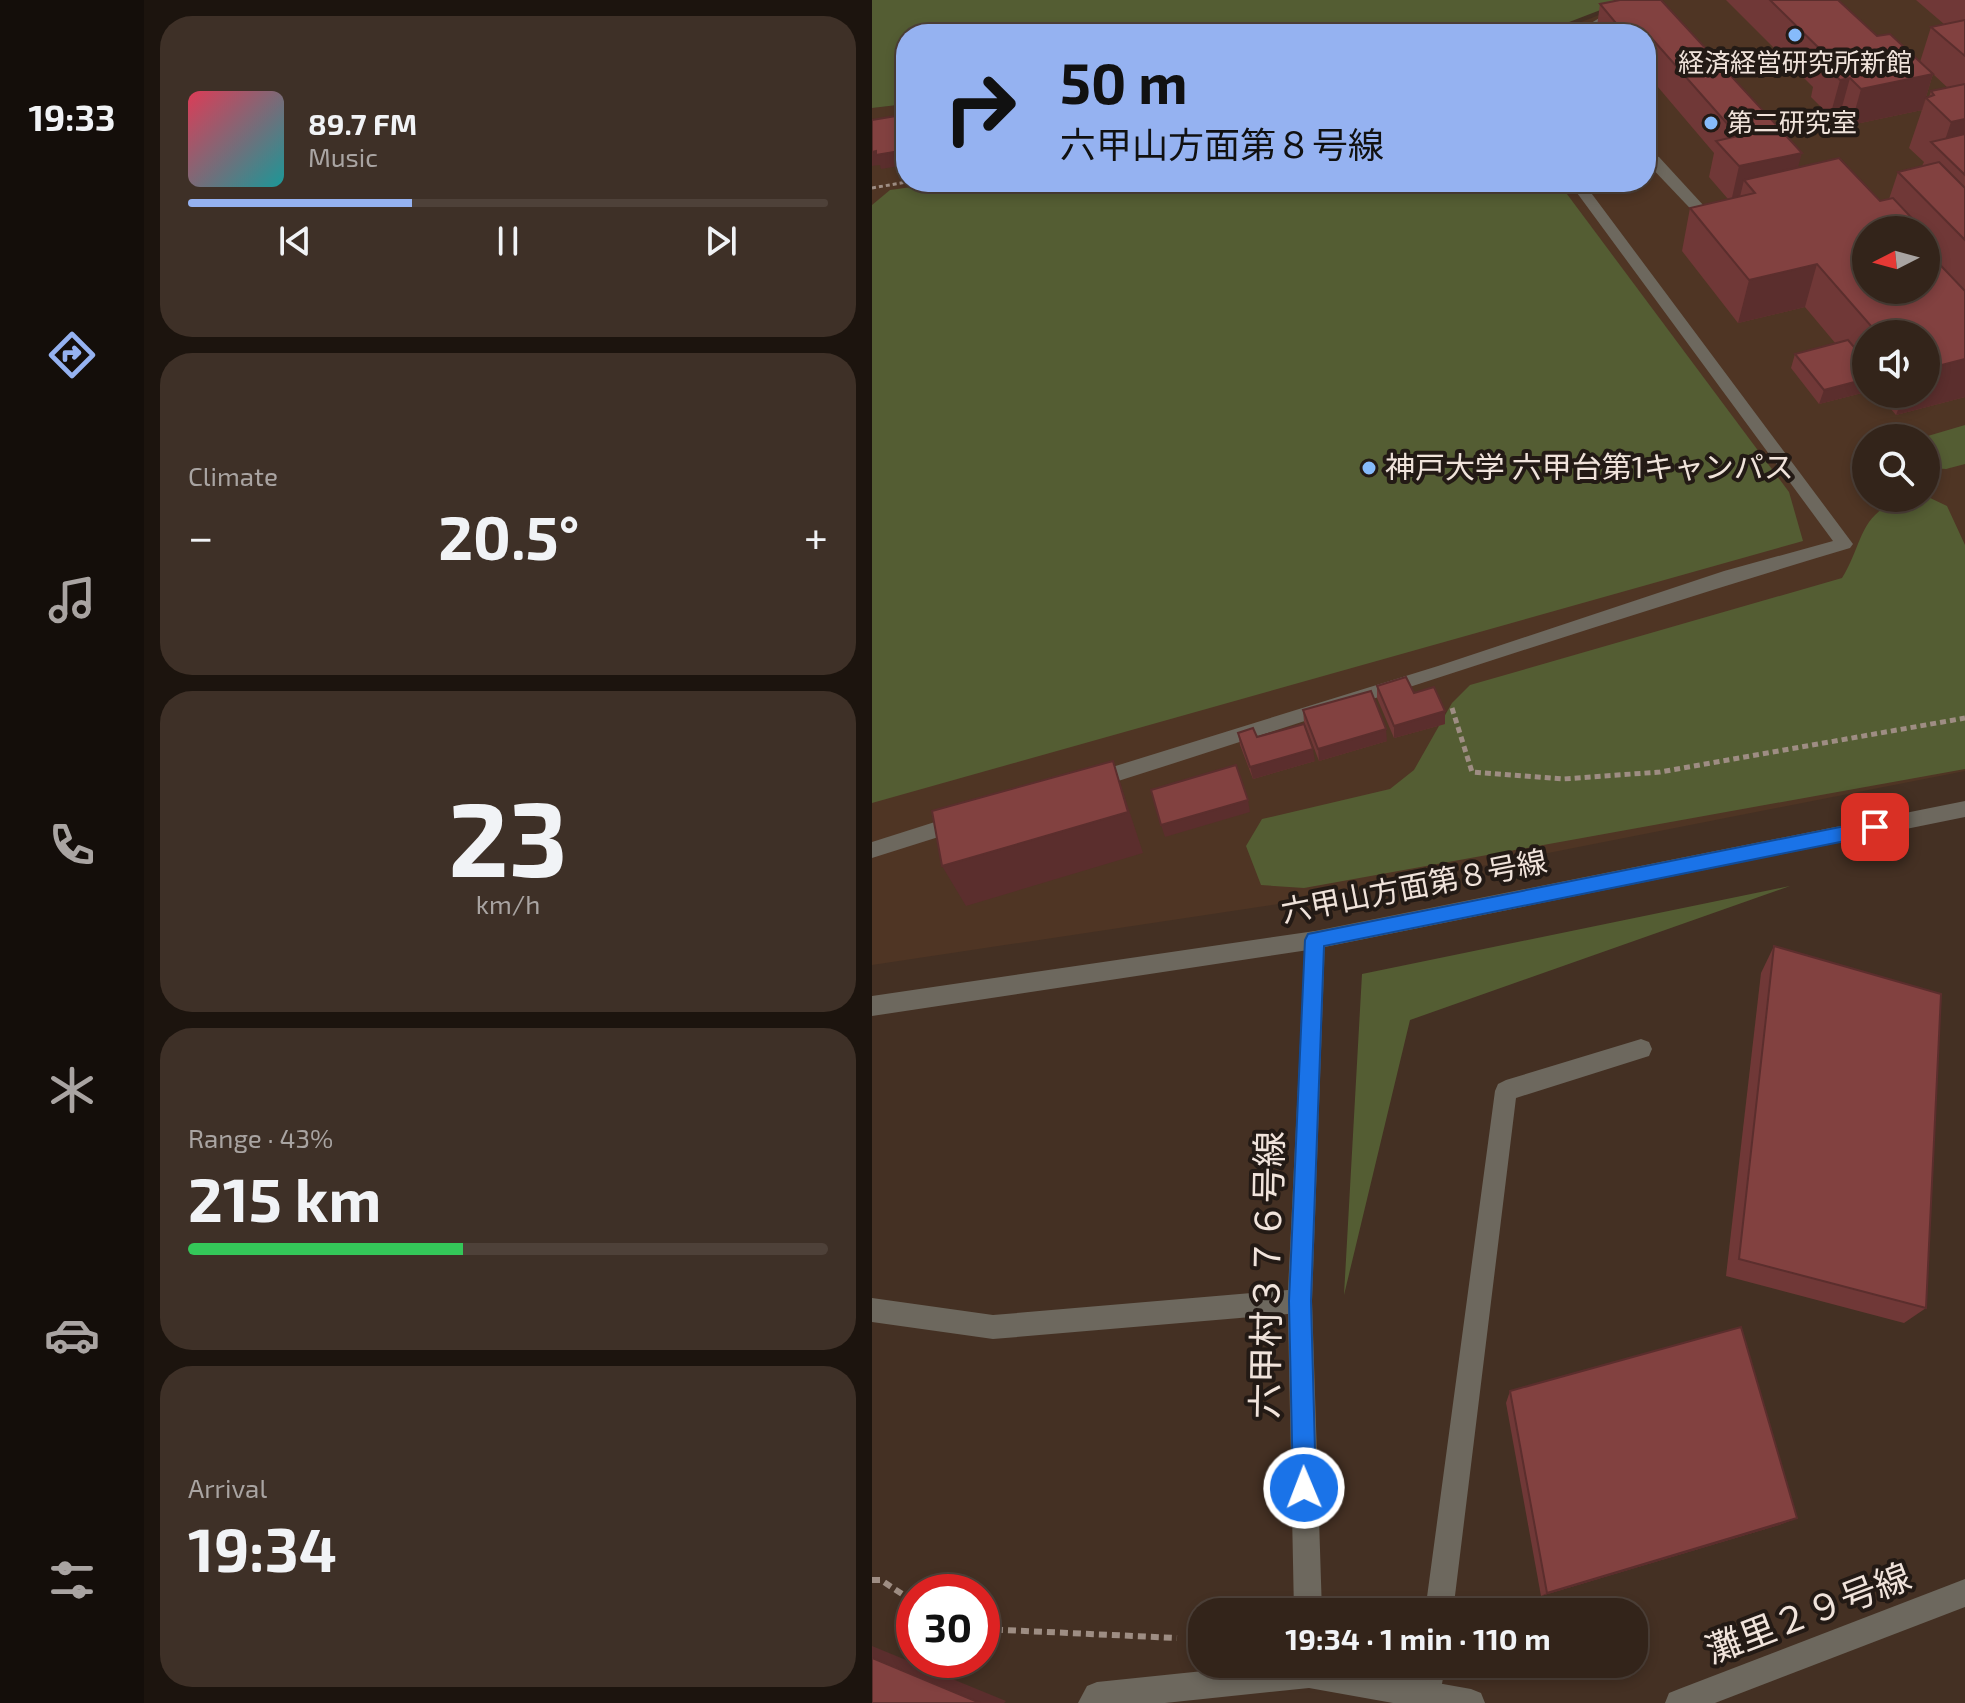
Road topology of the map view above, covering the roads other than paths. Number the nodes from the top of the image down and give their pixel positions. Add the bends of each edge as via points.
1 (1637, 0) edge
2 (1596, 24) edge
3 (1656, 162) edge
4 (1583, 192) edge
5 (1710, 221) edge
6 (1082, 784) edge
7 (1965, 809) edge
8 (977, 817) edge
9 (872, 850) edge
10 (1315, 940) junction
11 (872, 1006) edge
12 (1641, 1049) dead end
13 (1300, 1301) junction
14 (872, 1310) edge
15 (1965, 1593) edge
16 (1308, 1598) edge
17 (1441, 1598) edge
18 (1238, 1678) edge
19 (1352, 1678) edge
20 (1430, 1678) edge
21 (1428, 1694) junction
22 (1092, 1703) edge
23 (1471, 1703) edge
24 (1679, 1703) edge

1 - 2 street
3 - 5 street
4 - 6 street via 1844,544
7 - 10 street, 六甲山方面第８号線
8 - 9 street
10 - 11 street, 六甲山方面第８号線
10 - 13 street, 六甲村３７６号線
12 - 17 street via 1506,1091
13 - 14 street via 993,1327
13 - 16 street, 六甲村３７６号線
15 - 24 street, 灘里２９号線
18 - 22 street via 1097,1696
19 - 21 street
20 - 21 street
21 - 23 street

